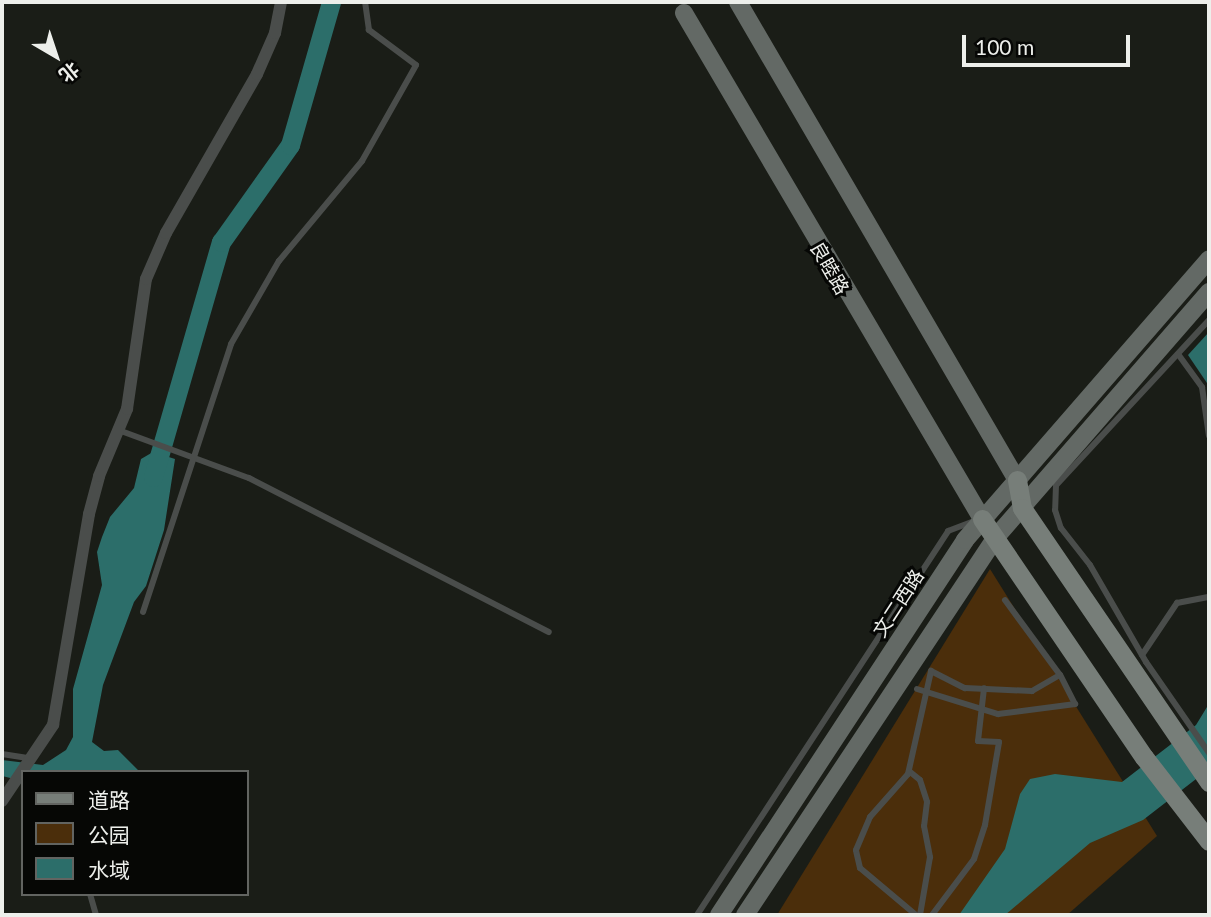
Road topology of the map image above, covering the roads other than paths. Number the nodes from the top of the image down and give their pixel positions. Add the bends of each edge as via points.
1 (281, 2) edge
2 (365, 2) edge
3 (738, 2) edge
4 (684, 13) dead end
5 (1209, 259) edge
6 (1209, 292) edge
7 (1209, 320) edge
8 (1178, 354) junction
9 (122, 431) junction
10 (1209, 436) edge
11 (191, 454) junction
12 (1017, 480) junction
13 (1022, 508) junction
14 (982, 519) junction
15 (996, 537) junction
16 (1209, 597) edge
17 (1005, 600) dead end
18 (143, 612) dead end
19 (549, 632) dead end
20 (1142, 655) junction
21 (1060, 675) junction
22 (917, 688) dead end
23 (984, 688) junction
24 (929, 693) junction
25 (982, 710) junction
26 (1181, 728) junction
27 (1209, 753) edge
28 (2, 754) edge
29 (27, 758) junction
30 (22, 770) edge
31 (909, 771) junction
32 (21, 772) edge
33 (1208, 780) edge
34 (14, 788) edge
35 (2, 801) edge
36 (1209, 841) edge
37 (91, 896) edge
38 (96, 915) edge
39 (697, 915) edge
40 (719, 915) edge
41 (745, 915) edge
42 (918, 915) edge
43 (932, 915) edge

1 - 9 street via 275,33 257,75 166,233 146,279
2 - 11 lane via 369,30 416,65 362,161 279,261 250,309 218,373
3 - 12 main road
4 - 14 main road, 良睦路
5 - 12 main road, 文二西路
6 - 13 main road
7 - 8 lane
8 - 10 lane via 1202,387
8 - 20 lane via 1056,485 1055,510 1061,528 1090,565
9 - 11 lane
9 - 29 street via 99,476 89,514 53,725
11 - 18 lane
11 - 19 lane via 248,478
12 - 13 main road
12 - 14 main road, 文二西路
13 - 15 main road
13 - 26 main road
14 - 15 main road
14 - 39 lane via 948,531
14 - 40 main road, 文二西路
15 - 36 main road via 1144,757
15 - 41 main road
16 - 20 lane via 1177,603
17 - 21 lane
20 - 26 lane
21 - 23 lane via 1032,691
21 - 25 lane via 1075,704 998,714
22 - 24 lane
23 - 24 lane via 965,688 931,671
23 - 25 lane
24 - 25 lane
24 - 31 lane via 917,724
25 - 43 lane via 978,741 999,742 985,825 968,870
26 - 27 lane
26 - 33 main road
28 - 29 lane
29 - 30 street
31 - 42 lane via 920,779 927,802 924,826 930,857 925,906
31 - 42 lane via 870,817 856,850 860,867
32 - 34 street
34 - 35 street
37 - 38 lane

